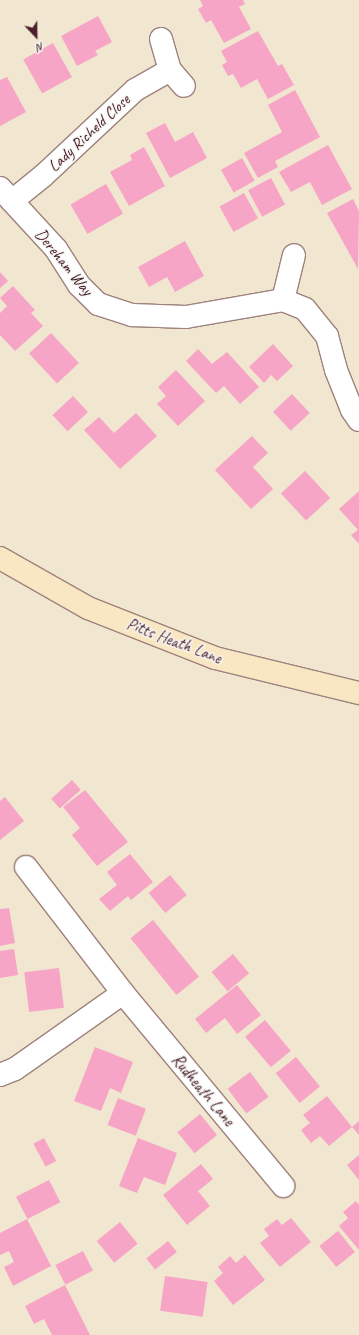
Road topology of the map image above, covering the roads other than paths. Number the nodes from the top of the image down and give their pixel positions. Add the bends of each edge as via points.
1 (160, 39) dead end
2 (6, 194) edge
3 (294, 255) dead end
4 (283, 300) junction
5 (359, 420) edge
6 (0, 558) edge
7 (359, 693) edge
8 (26, 867) dead end
9 (123, 993) junction
10 (0, 1075) edge
11 (282, 1186) dead end

1 - 2 street, Lady Richeld Close via 177,78 135,90 43,176
2 - 4 street, Dereham Way via 56,249 79,285 98,304 132,315 186,317
3 - 4 street
4 - 5 street via 305,309 327,336 336,370 352,410
6 - 7 street, Pitts Heath Lane via 88,608 215,658
8 - 9 street, Rudheath Lane
9 - 10 street via 15,1069
9 - 11 street, Rudheath Lane

